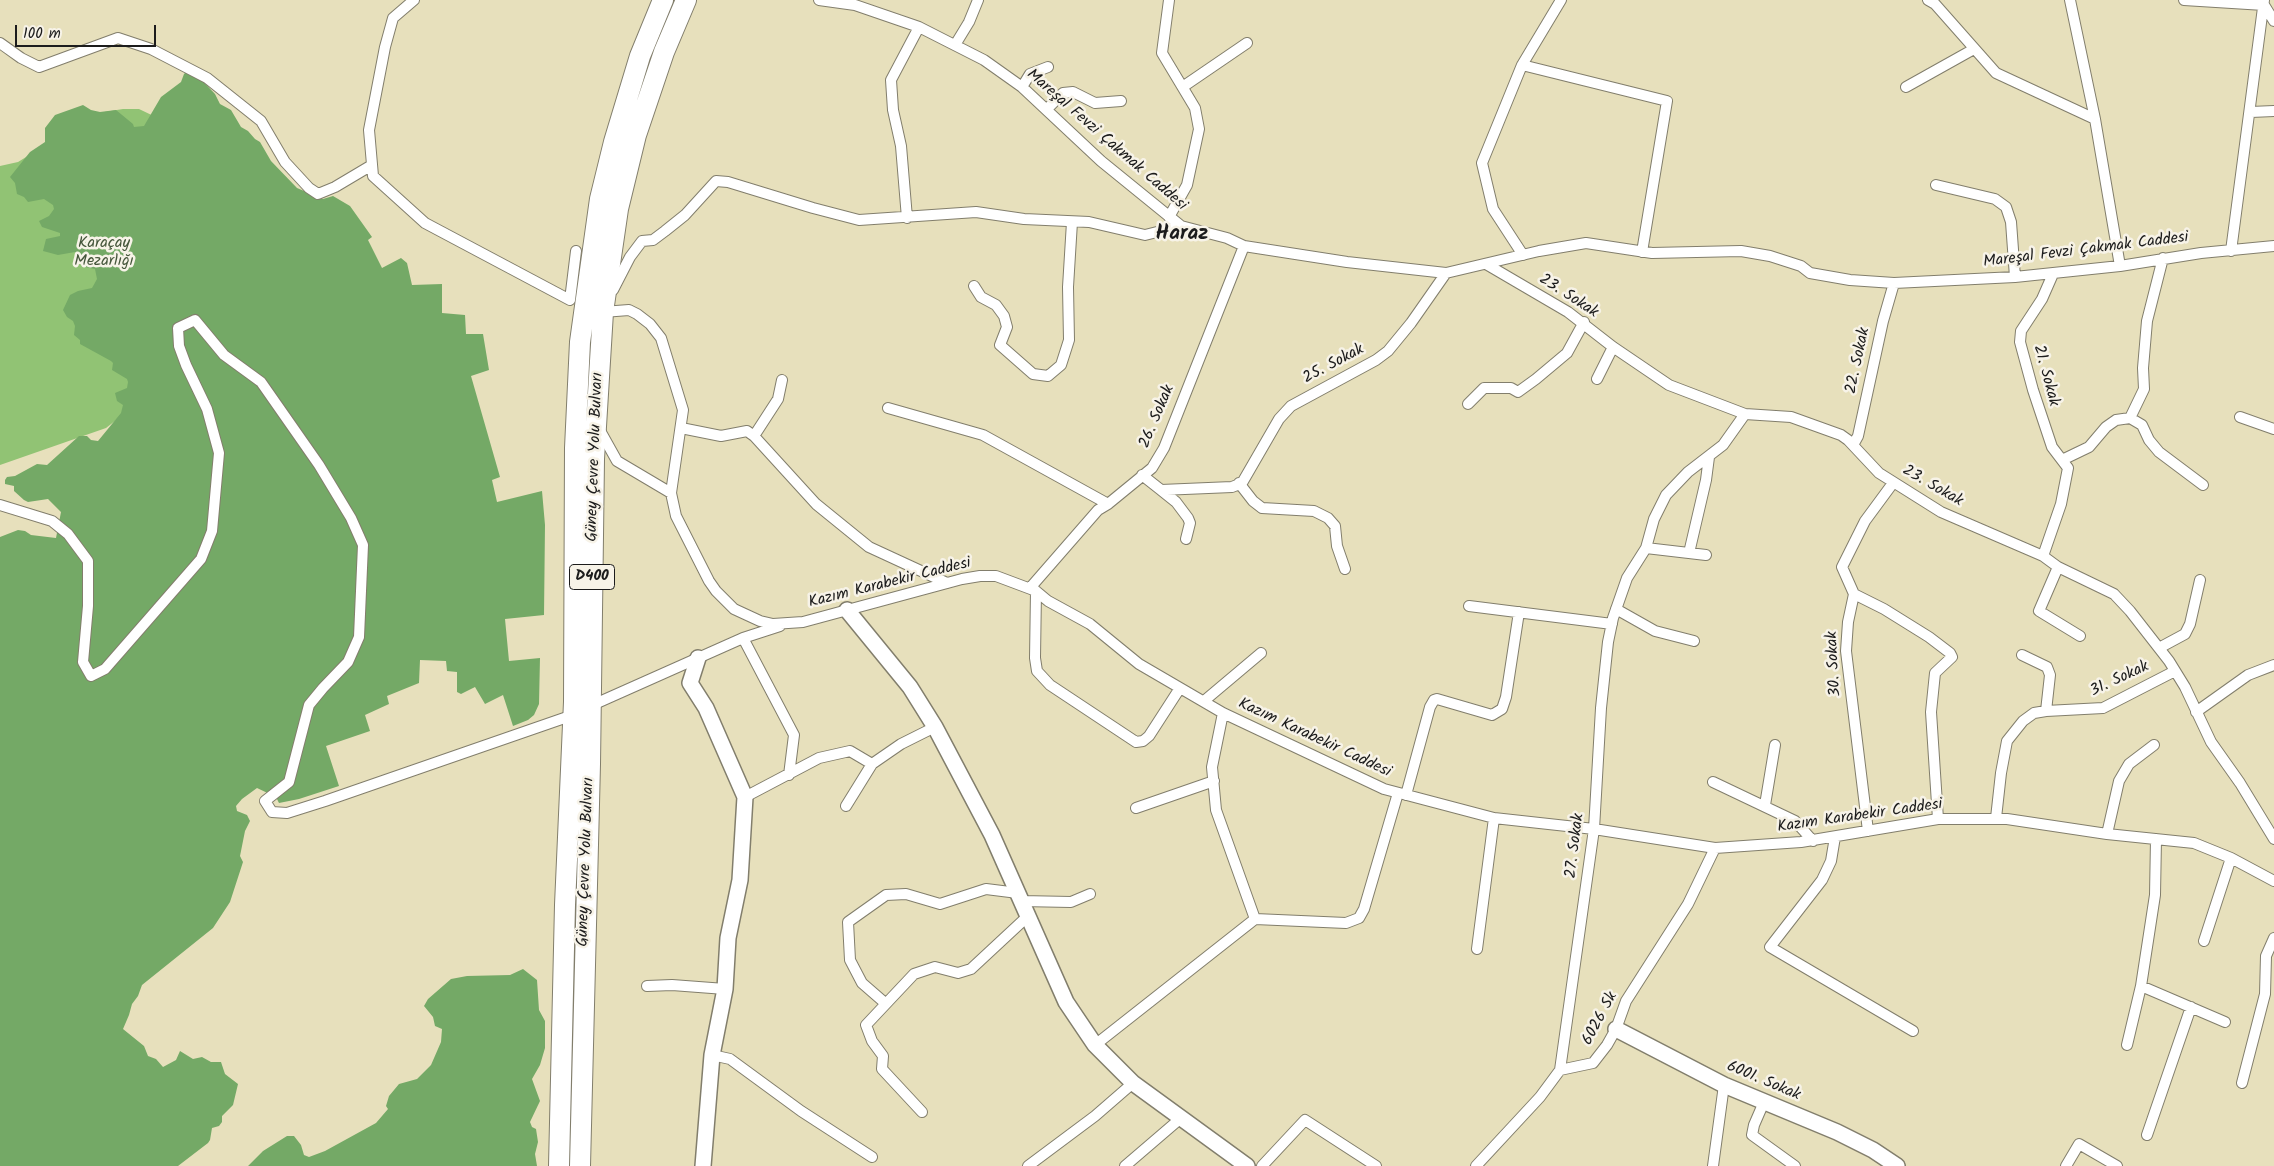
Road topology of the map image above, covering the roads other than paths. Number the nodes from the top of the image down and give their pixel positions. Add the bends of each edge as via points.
1 (414, 0) edge
2 (663, 0) edge
3 (686, 0) edge
4 (819, 0) edge
5 (978, 0) edge
6 (1169, 0) edge
7 (1561, 0) edge
8 (1928, 0) edge
9 (2070, 0) edge
10 (2184, 0) edge
11 (2264, 3) edge
12 (2274, 21) edge
13 (919, 27) junction
14 (1247, 43) dead end
15 (1, 45) edge
16 (955, 45) junction
17 (1974, 49) junction
18 (1522, 64) junction
19 (1048, 67) dead end
20 (1184, 86) junction
21 (1022, 87) junction
22 (1906, 87) dead end
23 (1121, 101) dead end
24 (1047, 110) junction
25 (2274, 111) edge
26 (2251, 112) junction
27 (2096, 119) junction
28 (372, 165) junction
29 (1936, 185) dead end
30 (1169, 217) junction
31 (907, 218) junction
32 (1072, 222) junction
33 (1181, 226) junction
34 (1244, 246) junction
35 (2274, 246) edge
36 (2231, 250) junction
37 (576, 251) dead end
38 (1642, 252) junction
39 (1523, 255) junction
40 (2163, 258) junction
41 (1486, 264) junction
42 (2120, 266) junction
43 (1446, 273) junction
44 (2053, 274) junction
45 (2015, 277) junction
46 (1894, 283) junction
47 (974, 286) dead end
48 (604, 312) junction
49 (1584, 322) junction
50 (1613, 347) junction
51 (1597, 379) dead end
52 (782, 380) dead end
53 (1468, 404) dead end
54 (888, 408) dead end
55 (1745, 414) junction
56 (2240, 417) dead end
57 (2130, 418) junction
58 (596, 423) junction
59 (681, 428) junction
60 (2274, 429) edge
61 (754, 436) junction
62 (1853, 445) junction
63 (1709, 457) junction
64 (2062, 460) junction
65 (1142, 476) junction
66 (1239, 483) junction
67 (1894, 483) junction
68 (2203, 485) dead end
69 (1161, 490) junction
70 (672, 493) junction
71 (1108, 504) junction
72 (0, 506) edge
73 (1186, 539) dead end
74 (1646, 548) junction
75 (1689, 553) junction
76 (1706, 555) dead end
77 (2043, 556) junction
78 (2058, 567) junction
79 (1345, 569) dead end
80 (2200, 580) dead end
81 (947, 583) junction
82 (1033, 589) junction
83 (1854, 594) junction
84 (1469, 606) dead end
85 (1616, 609) junction
86 (847, 610) junction
87 (1519, 612) junction
88 (788, 623) junction
89 (1612, 624) junction
90 (2080, 636) dead end
91 (743, 638) junction
92 (1694, 641) dead end
93 (2159, 648) junction
94 (1261, 653) dead end
95 (2022, 655) dead end
96 (698, 658) junction
97 (2274, 665) edge
98 (2175, 671) junction
99 (1180, 688) junction
100 (1204, 702) junction
101 (591, 706) junction
102 (2046, 711) junction
103 (2196, 712) junction
104 (1223, 713) junction
105 (573, 715) junction
106 (936, 727) junction
107 (2154, 744) dead end
108 (1775, 745) dead end
109 (872, 764) junction
110 (789, 775) junction
111 (1214, 781) junction
112 (1713, 782) dead end
113 (1402, 794) junction
114 (746, 798) junction
115 (1765, 805) junction
116 (846, 806) dead end
117 (1136, 808) dead end
118 (1494, 818) junction
119 (1996, 818) junction
120 (1938, 819) junction
121 (1594, 828) junction
122 (1868, 831) junction
123 (2107, 834) junction
124 (1835, 837) junction
125 (2156, 839) junction
126 (2274, 839) edge
127 (1813, 841) junction
128 (1714, 848) junction
129 (2231, 858) junction
130 (2274, 881) edge
131 (1090, 894) dead end
132 (1020, 897) junction
133 (1028, 916) junction
134 (1255, 919) junction
135 (2274, 938) edge
136 (2204, 941) dead end
137 (1477, 949) dead end
138 (647, 986) dead end
139 (2141, 986) junction
140 (725, 989) junction
141 (885, 1003) junction
142 (2191, 1007) junction
143 (2225, 1022) dead end
144 (1616, 1029) junction
145 (1913, 1031) dead end
146 (1096, 1045) junction
147 (2127, 1045) dead end
148 (712, 1055) junction
149 (1560, 1070) junction
150 (1133, 1083) junction
151 (2242, 1083) dead end
152 (1724, 1085) junction
153 (1764, 1102) junction
154 (922, 1112) dead end
155 (1181, 1118) junction
156 (2147, 1135) dead end
157 (872, 1157) dead end
158 (559, 1166) edge
159 (580, 1166) edge
160 (703, 1166) edge
161 (1028, 1166) edge
162 (1125, 1166) edge
163 (1247, 1166) edge
164 (1262, 1166) edge
165 (1376, 1166) edge
166 (1476, 1166) edge
167 (1713, 1166) edge
168 (1795, 1166) edge
169 (1897, 1166) edge
170 (2066, 1166) edge
171 (2117, 1166) edge

1 - 28 street via 394,18 385,47 369,130
2 - 105 highway, Güney Çevre Yolu Bulvarı / D400 via 640,56 600,199 580,342 575,448
3 - 48 highway, Güney Çevre Yolu Bulvarı / D400 via 664,52 636,135 618,209
4 - 13 street, Mareşal Fevzi Çakmak Caddesi via 855,5
5 - 16 street
6 - 20 street via 1162,53
7 - 18 street
8 - 17 street
9 - 27 street
10 - 11 street
11 - 12 street
11 - 26 street
13 - 16 street, Mareşal Fevzi Çakmak Caddesi
13 - 31 street via 891,80
14 - 20 street
15 - 28 street via 38,67 118,38 151,48 207,78 261,121 285,162 318,194
16 - 21 street, Mareşal Fevzi Çakmak Caddesi via 984,60
17 - 22 street
17 - 27 street via 1996,73
18 - 38 street via 1667,101
18 - 39 street via 1482,163 1493,209
19 - 21 street via 1030,74
20 - 30 street via 1195,108 1199,129 1187,185
21 - 24 street, Mareşal Fevzi Çakmak Caddesi
23 - 24 street via 1095,103 1073,92 1063,93
24 - 30 street, Mareşal Fevzi Çakmak Caddesi via 1101,161
25 - 26 street
26 - 36 street
27 - 42 street
28 - 37 street via 374,176 425,223 570,300
29 - 45 street via 1995,199 2006,207 2011,222
30 - 33 street, Mareşal Fevzi Çakmak Caddesi
31 - 32 street via 976,212
31 - 48 street via 859,220 716,181 685,215 653,240 642,241 620,274
32 - 33 street via 1089,222 1145,235
32 - 47 street via 1069,340 1061,365 1048,376 1033,374 1000,345 1007,326 1004,316 996,306 981,297
33 - 34 street, Mareşal Fevzi Çakmak Caddesi
34 - 43 street, Mareşal Fevzi Çakmak Caddesi
34 - 65 street, 26. Sokak via 1164,448 1152,468
35 - 36 street, Mareşal Fevzi Çakmak Caddesi
36 - 40 street, Mareşal Fevzi Çakmak Caddesi
38 - 39 street, Mareşal Fevzi Çakmak Caddesi via 1586,243
38 - 46 street, Mareşal Fevzi Çakmak Caddesi via 1741,251 1770,256 1801,266 1810,273
39 - 41 street, Mareşal Fevzi Çakmak Caddesi
40 - 42 street, Mareşal Fevzi Çakmak Caddesi
40 - 57 street via 2147,321 2144,389
41 - 43 street, Mareşal Fevzi Çakmak Caddesi
41 - 49 street, 23. Sokak
42 - 44 street, Mareşal Fevzi Çakmak Caddesi
43 - 66 street, 25. Sokak via 1388,351 1291,406 1279,419
44 - 45 street, Mareşal Fevzi Çakmak Caddesi
44 - 64 street, 21. Sokak via 2042,299 2021,331 2020,342 2042,420 2052,447
45 - 46 street, Mareşal Fevzi Çakmak Caddesi
46 - 62 street, 22. Sokak via 1858,436
48 - 58 highway, Güney Çevre Yolu Bulvarı / D400
48 - 59 street, Kazım Karabekir Caddesi via 629,310 638,314 661,338 682,403
49 - 50 street, 23. Sokak
49 - 53 street via 1567,353 1518,392 1511,388 1484,388
50 - 51 street
50 - 55 street, 23. Sokak via 1669,385
52 - 61 street via 778,398
54 - 71 street via 983,435
55 - 62 street, 23. Sokak via 1791,417 1841,436
55 - 63 street, 27. Sokak via 1723,445
56 - 60 street
57 - 64 street via 2116,420 2090,447
57 - 68 street via 2142,425 2148,440 2159,452
58 - 70 street via 618,461
58 - 101 highway, Güney Çevre Yolu Bulvarı / D400
59 - 61 street via 721,436 747,431
59 - 70 street, Kazım Karabekir Caddesi
61 - 81 street via 816,504 869,547
62 - 67 street, 23. Sokak via 1879,473
63 - 74 street, 27. Sokak via 1688,472 1666,495 1654,519
63 - 75 street
64 - 77 street, 21. Sokak via 2068,468 2062,504
65 - 69 street
65 - 71 street, 26. Sokak
66 - 69 street via 1232,487
66 - 79 street via 1262,508 1314,511 1328,518 1335,526 1337,546
67 - 77 street, 23. Sokak via 1941,512
67 - 83 street via 1866,521 1842,567
69 - 73 street via 1188,518
70 - 88 street, Kazım Karabekir Caddesi via 676,516 709,581 725,601 760,621
71 - 82 street, 26. Sokak via 1084,524
72 - 105 street via 52,521 68,534 88,561 83,662 91,676 105,669 201,559 212,531 219,453 207,409 186,365 178,328 196,320 224,354 261,382 319,465 363,545 359,637 348,662 309,705 289,782 266,801 272,812 287,813 325,801
74 - 75 street
74 - 85 street, 27. Sokak via 1627,578
75 - 76 street
77 - 78 street, 23. Sokak
78 - 90 street via 2039,611
78 - 93 street, 23. Sokak via 2114,594
80 - 93 street via 2185,634
81 - 82 street, Kazım Karabekir Caddesi via 988,575
81 - 86 street, Kazım Karabekir Caddesi
82 - 99 street, Kazım Karabekir Caddesi via 1090,624 1139,664
82 - 99 street via 1037,671 1050,686 1136,742 1149,736
83 - 120 street via 1929,637 1952,657 1935,674 1931,712
83 - 122 street, 30. Sokak via 1846,651
84 - 87 street
85 - 89 street, 27. Sokak
85 - 92 street via 1655,631
86 - 88 street, Kazım Karabekir Caddesi
86 - 106 street via 910,687
87 - 89 street
87 - 113 street via 1506,697 1499,712 1492,716 1437,699 1430,707
88 - 91 street
89 - 121 street, 27. Sokak via 1601,708
91 - 96 street
91 - 110 street via 794,734
93 - 98 street, 23. Sokak
94 - 100 street
95 - 102 street via 2047,667 2050,675
96 - 101 street
96 - 114 street via 690,683 706,708
97 - 103 street via 2248,675
98 - 102 street, 31. Sokak via 2103,708
98 - 103 street, 23. Sokak
99 - 100 street, Kazım Karabekir Caddesi
100 - 104 street, Kazım Karabekir Caddesi
101 - 105 street
101 - 159 highway, Güney Çevre Yolu Bulvarı / D400
102 - 119 street, 31. Sokak via 2034,713 2023,721 2008,741
103 - 126 street, 23. Sokak via 2211,742
104 - 111 street via 1212,766
104 - 113 street, Kazım Karabekir Caddesi via 1384,789
105 - 158 highway, Güney Çevre Yolu Bulvarı / D400
106 - 109 street via 901,744
106 - 132 street
107 - 123 street via 2129,764 2119,781
108 - 115 street
109 - 110 street via 850,751 819,758
109 - 116 street
110 - 114 street
111 - 117 street
111 - 134 street via 1216,810
112 - 115 street
113 - 118 street, Kazım Karabekir Caddesi
113 - 134 street via 1359,918 1346,924
114 - 140 street via 740,880 728,938
115 - 127 street via 1795,821
118 - 121 street, Kazım Karabekir Caddesi
118 - 137 street
119 - 120 street, Kazım Karabekir Caddesi
119 - 123 street, Kazım Karabekir Caddesi
120 - 122 street, Kazım Karabekir Caddesi
121 - 128 street, Kazım Karabekir Caddesi
121 - 149 street, 27. Sokak
122 - 124 street, Kazım Karabekir Caddesi
123 - 125 street, Kazım Karabekir Caddesi
124 - 127 street, Kazım Karabekir Caddesi
124 - 145 street via 1831,861 1822,880 1770,948
125 - 129 street, Kazım Karabekir Caddesi via 2194,844
125 - 139 street via 2155,895
127 - 128 street, Kazım Karabekir Caddesi
128 - 144 street, 6026 Sk via 1688,904 1626,1001
129 - 130 street, Kazım Karabekir Caddesi
129 - 136 street
131 - 132 street via 1071,902
132 - 133 street
132 - 141 street via 986,890 940,904 906,894 886,895 848,922 850,960 862,983
133 - 141 street via 970,969 958,973 935,967 914,974
133 - 146 street via 1066,1002
134 - 146 street
135 - 151 street via 2266,956 2264,994
138 - 140 street via 672,984
139 - 142 street
139 - 147 street
140 - 148 street
141 - 154 street via 866,1025 872,1042 883,1056 882,1069
142 - 143 street
142 - 156 street
144 - 149 street, 6026 Sk via 1593,1063
144 - 152 street, 6001. Sokak
146 - 150 street
148 - 157 street via 730,1059
148 - 160 street
149 - 166 street via 1540,1097
150 - 155 street
150 - 161 street
152 - 153 street, 6001. Sokak
152 - 167 street
153 - 168 street via 1752,1135
153 - 169 street, 6001. Sokak via 1844,1136
155 - 162 street
155 - 163 street
164 - 165 street via 1305,1120
170 - 171 street via 2079,1144

